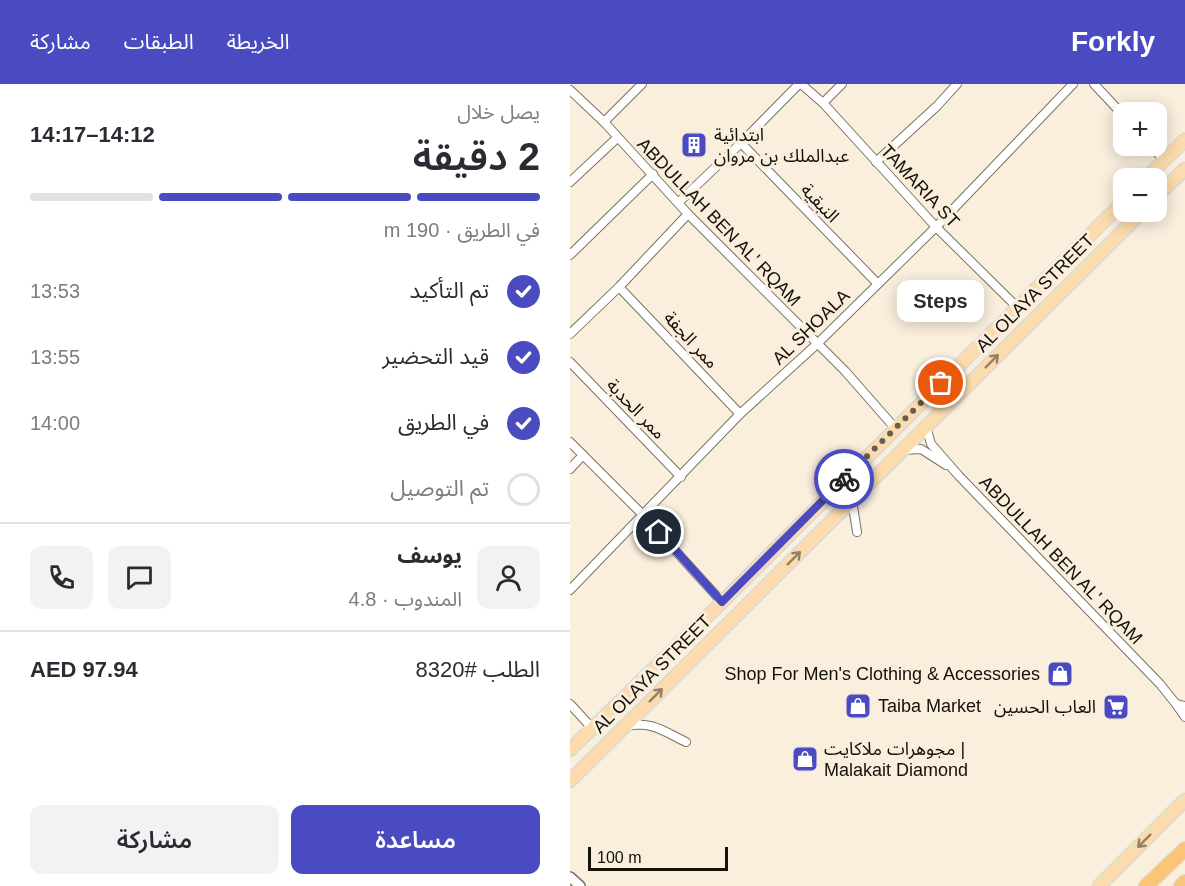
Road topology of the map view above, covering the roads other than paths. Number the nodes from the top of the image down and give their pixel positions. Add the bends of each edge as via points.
1 (642, 84) edge
2 (800, 84) edge
3 (842, 84) edge
4 (957, 84) edge
5 (1073, 84) edge
6 (1094, 84) edge
7 (570, 90) edge
8 (823, 103) junction
9 (1113, 104) edge
10 (604, 122) junction
11 (617, 138) junction
12 (1185, 140) edge
13 (741, 143) junction
14 (1160, 156) edge
15 (1164, 160) junction
16 (876, 162) junction
17 (1156, 168) edge
18 (1185, 169) edge
19 (653, 174) junction
20 (570, 182) edge
21 (1167, 186) edge
22 (679, 202) junction
23 (1113, 212) edge
24 (688, 214) junction
25 (1132, 222) edge
26 (936, 227) junction
27 (570, 255) edge
28 (877, 283) junction
29 (620, 287) junction
30 (1018, 308) junction
31 (570, 334) edge
32 (817, 344) junction
33 (570, 362) edge
34 (740, 414) junction
35 (926, 426) junction
36 (895, 428) junction
37 (570, 442) edge
38 (902, 451) junction
39 (583, 455) junction
40 (570, 469) edge
41 (959, 476) junction
42 (681, 477) junction
43 (852, 500) junction
44 (643, 515) junction
45 (857, 532) dead end
46 (570, 590) edge
47 (722, 602) junction
48 (570, 704) edge
49 (1181, 705) edge
50 (1185, 717) edge
51 (625, 727) junction
52 (592, 728) junction
53 (686, 742) dead end
54 (570, 750) edge
55 (570, 781) edge
56 (1185, 800) edge
57 (1185, 849) edge
58 (570, 877) edge
59 (1185, 882) edge
60 (580, 886) edge
61 (1099, 886) edge
62 (1146, 886) edge
63 (1181, 886) edge

1 - 10 street
2 - 8 street, TAMARIA ST
2 - 13 street
3 - 8 street
4 - 16 street
5 - 26 street, AL SHOALA
6 - 9 street
7 - 10 street, ABDULLAH BEN AL' RQAM
8 - 16 street, TAMARIA ST
10 - 11 street, ABDULLAH BEN AL' RQAM
11 - 19 street, ABDULLAH BEN AL' RQAM
11 - 20 street
12 - 15 main road
13 - 22 street
13 - 28 street, النبقية
14 - 15 street
15 - 17 main road
16 - 26 street, TAMARIA ST
18 - 21 main road
19 - 22 street, ABDULLAH BEN AL' RQAM
19 - 27 street
22 - 24 street, ABDULLAH BEN AL' RQAM
23 - 30 main road, AL OLAYA STREET
24 - 29 street
24 - 32 street, ABDULLAH BEN AL' RQAM
35 -> 25 main road, AL OLAYA STREET
26 - 28 street, AL SHOALA
26 - 30 street, TAMARIA ST
28 - 32 street, AL SHOALA
29 - 31 street
29 - 34 street, ممر الجفة
30 - 36 main road, AL OLAYA STREET
32 - 34 street, AL SHOALA
32 - 36 street, ABDULLAH BEN AL' RQAM
33 - 42 street, ممر الحدبة
34 - 42 street, AL SHOALA
35 - 38 main road, AL OLAYA STREET
35 - 41 street, ABDULLAH BEN AL' RQAM via 931,444
36 - 47 main road, AL OLAYA STREET
37 - 39 street
38 - 41 street via 921,449
38 - 43 main road, AL OLAYA STREET
39 - 40 street
39 - 44 street
41 - 49 street, ABDULLAH BEN AL' RQAM
42 - 44 street, AL SHOALA
43 - 45 street
51 -> 43 main road, AL OLAYA STREET
44 - 46 street, AL SHOALA
44 - 47 street
47 - 52 main road, AL OLAYA STREET
48 - 52 street
49 - 50 street, ABDULLAH BEN AL' RQAM
51 - 53 street via 642,723
51 - 55 main road, AL OLAYA STREET
52 - 54 main road, AL OLAYA STREET
56 -> 61 main road
57 - 62 highway
58 - 60 street
59 - 63 highway

